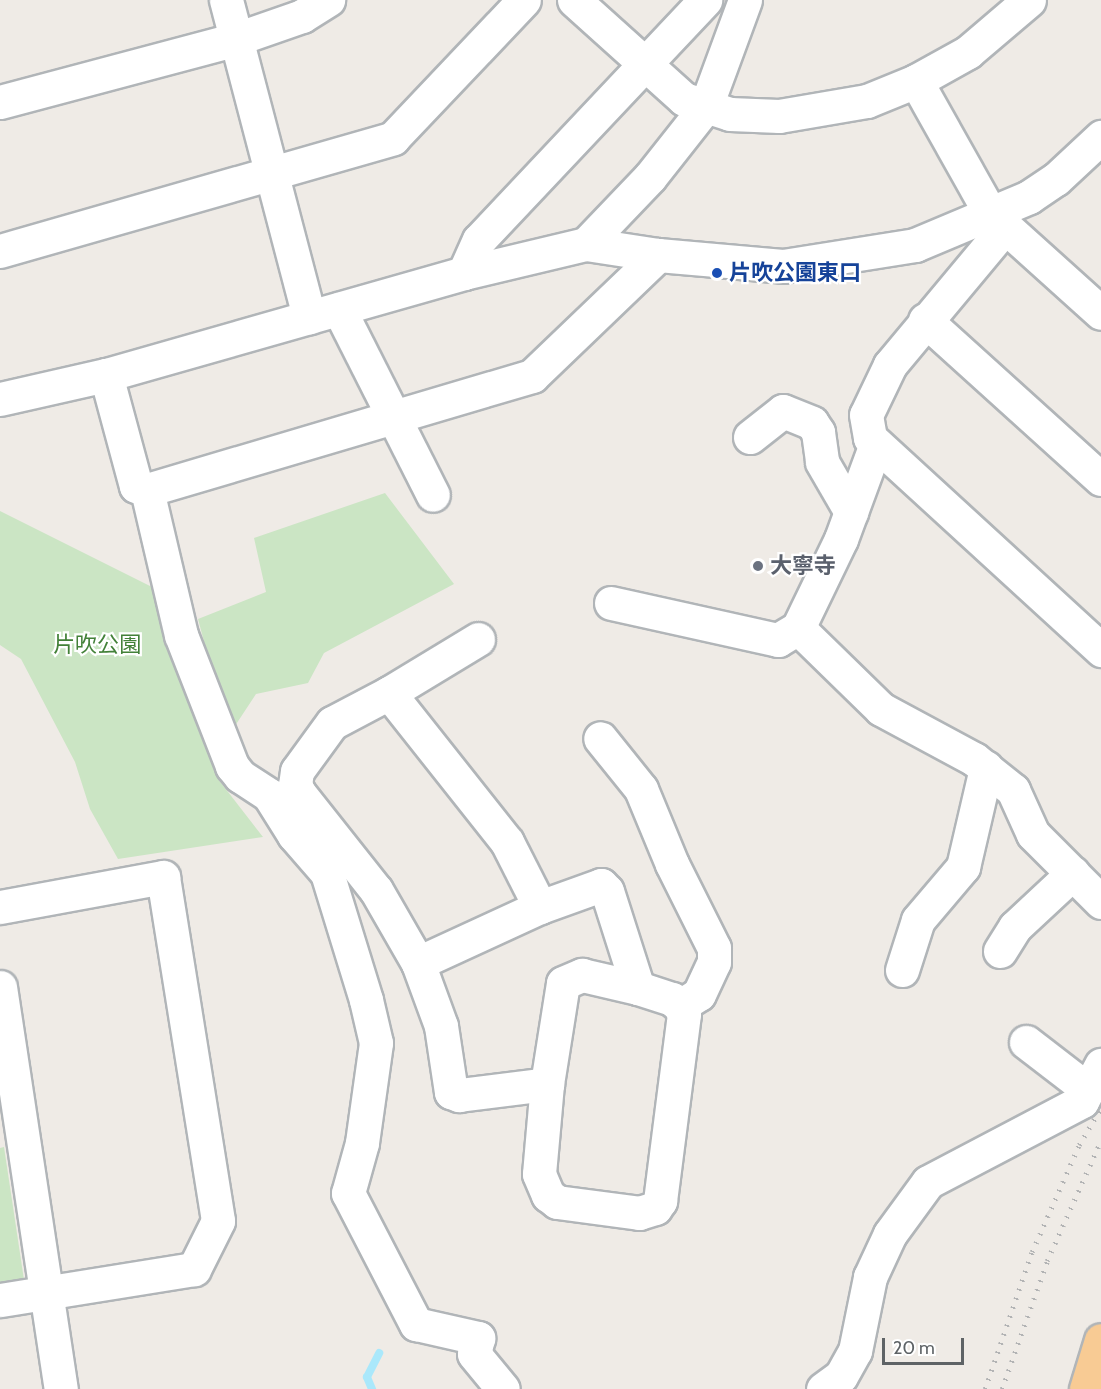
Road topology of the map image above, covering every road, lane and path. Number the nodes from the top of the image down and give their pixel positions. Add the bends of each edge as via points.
1 (226, 0) edge
2 (328, 0) edge
3 (524, 0) edge
4 (574, 0) edge
5 (705, 0) edge
6 (745, 0) edge
7 (1029, 0) edge
8 (236, 39) junction
9 (645, 65) junction
10 (916, 81) junction
11 (0, 102) edge
12 (706, 106) junction
13 (1101, 137) edge
14 (271, 175) junction
15 (998, 220) junction
16 (586, 244) junction
17 (0, 251) edge
18 (658, 255) junction
19 (464, 273) junction
20 (324, 313) junction
21 (1101, 313) edge
22 (925, 320) junction
23 (106, 375) junction
24 (0, 399) edge
25 (393, 416) junction
26 (750, 437) dead end
27 (876, 444) junction
28 (1101, 479) edge
29 (147, 490) junction
30 (433, 495) dead end
31 (851, 512) junction
32 (611, 603) dead end
33 (798, 628) junction
34 (477, 639) dead end
35 (1101, 650) edge
36 (389, 693) junction
37 (600, 738) dead end
38 (986, 768) junction
39 (282, 787) junction
40 (1073, 873) junction
41 (1101, 902) edge
42 (0, 907) edge
43 (540, 908) junction
44 (1000, 951) dead end
45 (418, 963) junction
46 (902, 970) dead end
47 (0, 987) edge
48 (638, 988) junction
49 (680, 1006) junction
50 (1026, 1042) dead end
51 (1094, 1077) edge
52 (547, 1084) junction
53 (12, 1132) edge
54 (49, 1292) junction
55 (0, 1300) edge
56 (1101, 1340) edge
57 (61, 1389) edge
58 (503, 1389) edge
59 (823, 1389) edge
60 (1086, 1389) edge

1 - 8 street
2 - 8 street via 302,16
3 - 14 street via 393,138
4 - 9 street
5 - 9 street
6 - 12 street
7 - 10 street via 968,52
8 - 11 street
8 - 14 street
9 - 12 street via 684,99
9 - 19 street via 479,240
10 - 12 street via 867,101 779,116 730,114
10 - 15 street
12 - 16 street via 650,177
13 - 15 street via 1056,179
14 - 17 street
14 - 20 street
15 - 18 street via 915,245 783,266
15 - 21 street
15 - 22 street
16 - 18 street
16 - 19 street
18 - 25 street via 532,376
19 - 20 street
20 - 23 street
20 - 25 street
22 - 27 street via 890,366 866,415 870,438
22 - 28 street
23 - 24 street
23 - 29 street via 136,486
25 - 29 street
25 - 30 street
26 - 31 street via 783,411 812,423 818,432 822,462
27 - 31 street
27 - 35 street
29 - 39 street via 181,635 232,766 240,776
31 - 33 street
32 - 33 street via 778,640
33 - 38 street via 881,709
34 - 36 street
36 - 39 street via 332,723
36 - 43 street via 507,842
37 - 49 street via 641,789 715,952 704,988 694,1000
38 - 40 street via 1013,790 1033,834
38 - 46 street via 963,867 918,920
39 - 45 street via 299,794 376,890
39 - 58 street via 294,835 327,873 376,1042 362,1143 348,1193 416,1324 478,1338 474,1354
40 - 41 street
40 - 44 street via 1015,927
42 - 54 street via 163,877 218,1221 194,1269
43 - 45 street
43 - 48 street via 596,885 605,887
45 - 52 street via 441,1026 452,1092 459,1095
47 - 53 street
48 - 49 street via 672,999
48 - 52 street via 582,975 563,983
49 - 52 street via 684,1014 660,1201 655,1208 639,1213 557,1202 548,1195 539,1174
50 - 51 street
51 - 59 street via 1082,1101 928,1182 890,1234 870,1277 855,1352 841,1376
53 - 54 street
54 - 55 street
54 - 57 street
56 - 60 highway

